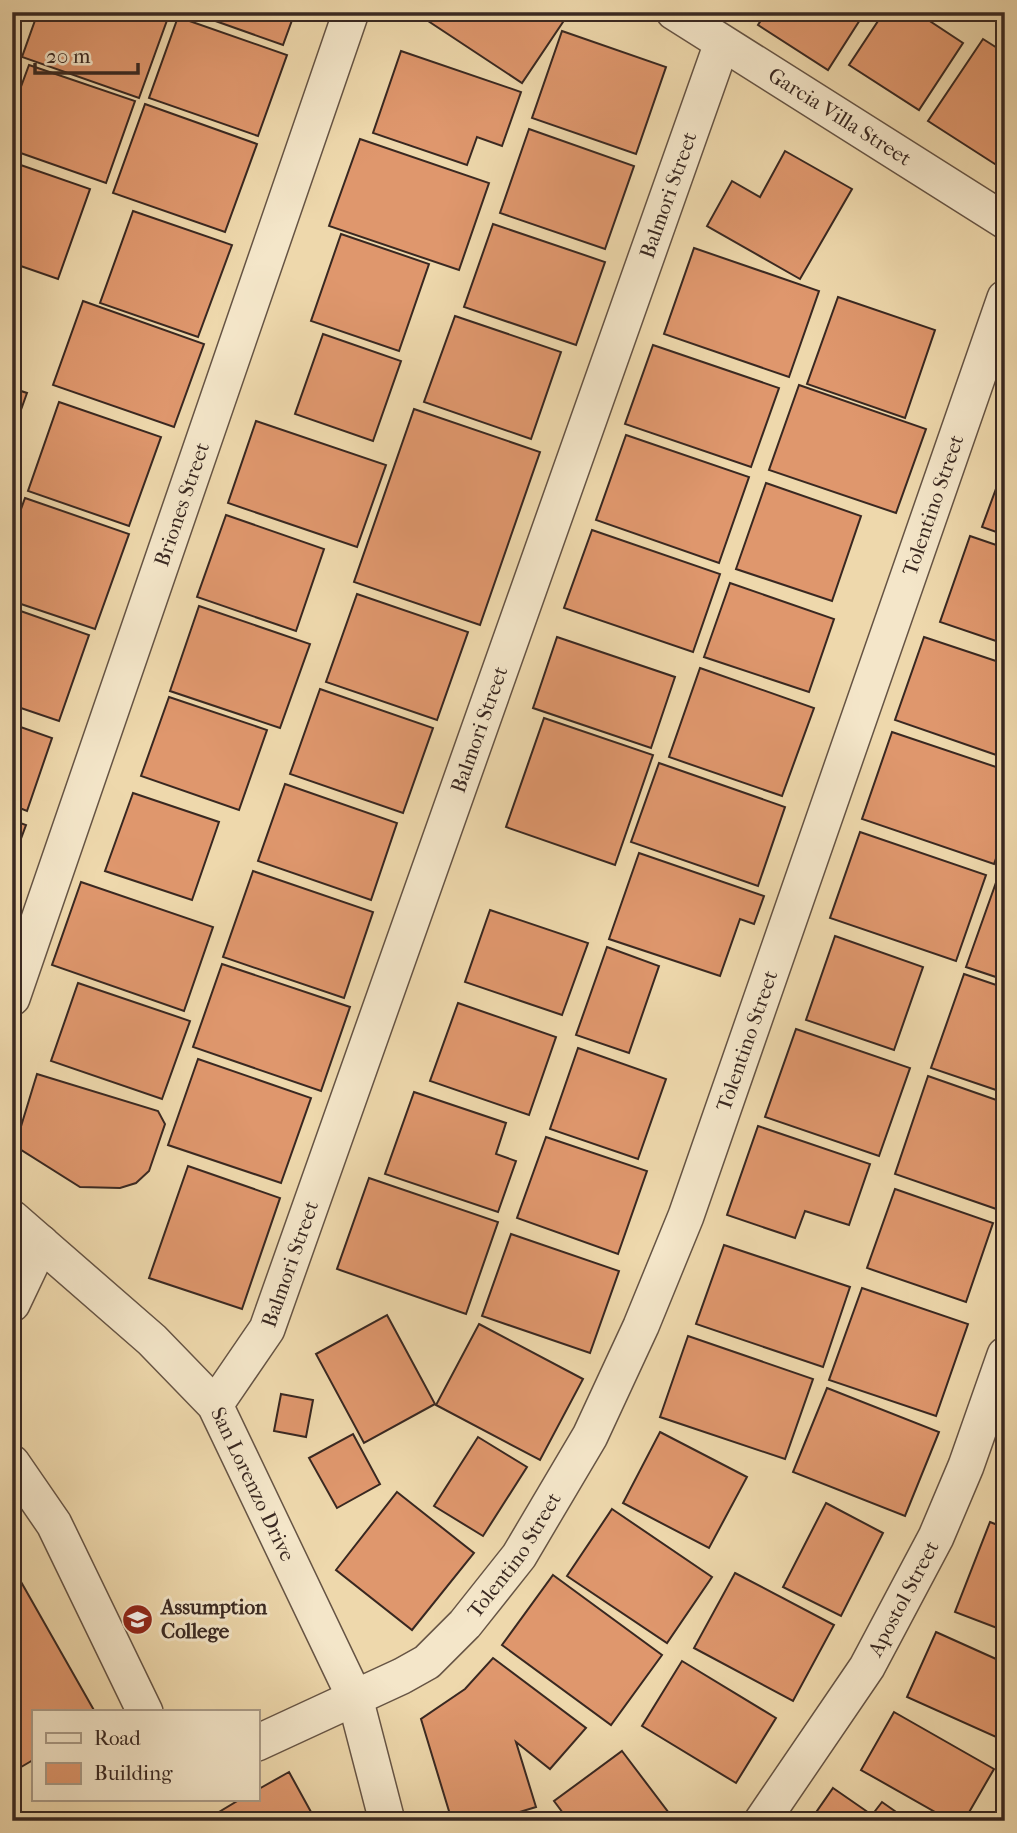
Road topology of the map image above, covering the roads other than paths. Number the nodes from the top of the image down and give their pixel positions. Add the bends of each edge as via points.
1 (351, 12) edge
2 (674, 12) edge
3 (722, 43) junction
4 (1005, 221) edge
5 (1005, 298) edge
6 (12, 998) edge
7 (12, 1218) edge
8 (41, 1243) junction
9 (12, 1304) edge
10 (1005, 1355) edge
11 (215, 1405) junction
12 (12, 1463) edge
13 (355, 1698) junction
14 (144, 1710) edge
15 (264, 1740) edge
16 (387, 1821) edge
17 (762, 1821) edge

1 - 6 street, Briones Street
2 - 3 street, Garcia Villa Street
3 - 4 street, Garcia Villa Street
3 - 11 street, Balmori Street via 267,1329
5 - 13 street, Tolentino Street via 686,1216 590,1436 519,1556 465,1624 426,1662
7 - 8 street, San Lorenzo Drive
8 - 9 street
8 - 11 street, San Lorenzo Drive via 152,1340
10 - 17 street, Apostol Street via 936,1537 867,1667
11 - 13 street, San Lorenzo Drive
12 - 14 street via 54,1524
13 - 15 street, Tolentino Street
13 - 16 street, San Lorenzo Drive

